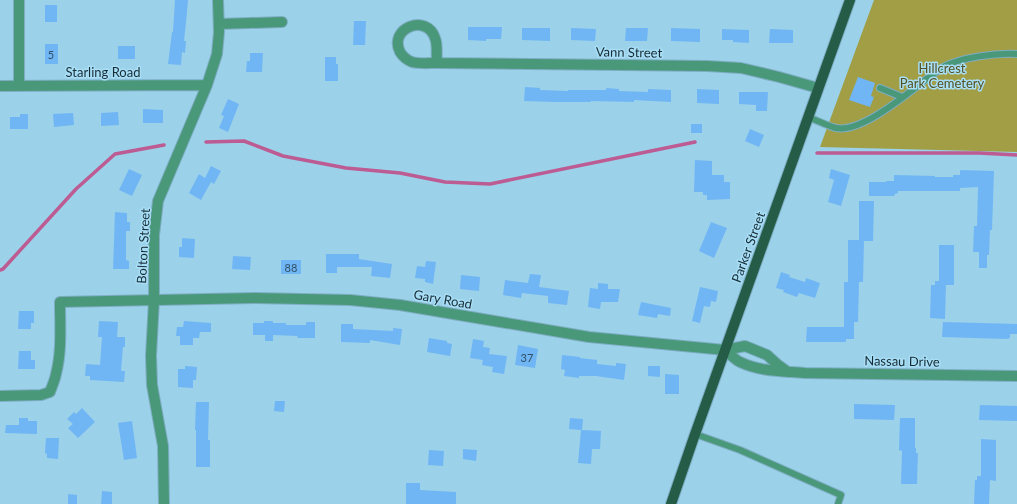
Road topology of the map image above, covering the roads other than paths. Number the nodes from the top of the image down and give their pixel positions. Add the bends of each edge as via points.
1 (19, 0) edge
2 (218, 0) edge
3 (850, 0) edge
4 (282, 22) dead end
5 (219, 24) junction
6 (1017, 54) edge
7 (437, 63) junction
8 (207, 85) junction
9 (0, 86) edge
10 (19, 86) junction
11 (818, 88) junction
12 (880, 88) dead end
13 (902, 97) junction
14 (808, 117) junction
15 (154, 300) junction
16 (725, 350) junction
17 (788, 372) junction
18 (1017, 376) edge
19 (0, 396) edge
20 (695, 434) junction
21 (164, 504) edge
22 (671, 504) edge
23 (838, 504) edge

1 - 10 street
2 - 5 street, Bolton Street
3 - 11 main road, Parker Street
4 - 5 street
5 - 8 street, Bolton Street via 217,54
6 - 13 lane via 955,62 942,68
7 - 7 street, Vann Street via 436,39 431,31 417,25 402,31 398,44 403,56 415,62
7 - 11 street, Vann Street via 741,68
8 - 10 street, Starling Road
8 - 15 street, Bolton Street via 158,201 154,235
9 - 10 street, Starling Road
11 - 14 main road, Parker Street
12 - 13 lane
13 - 14 lane via 882,112 851,127 836,128
14 - 16 main road, Parker Street
15 - 16 street, Gary Road via 255,298 357,301 400,305 589,337
15 - 19 street, Gary Road via 60,302 61,342 56,375 50,392 41,395
15 - 21 street, Bolton Street via 152,385 163,446
16 - 17 street, Nassau Drive via 739,362 767,370
16 - 17 street via 745,346 768,355
16 - 20 main road, Parker Street
17 - 18 street, Nassau Drive
20 - 22 main road, Parker Street
20 - 23 lane via 740,450 841,495

